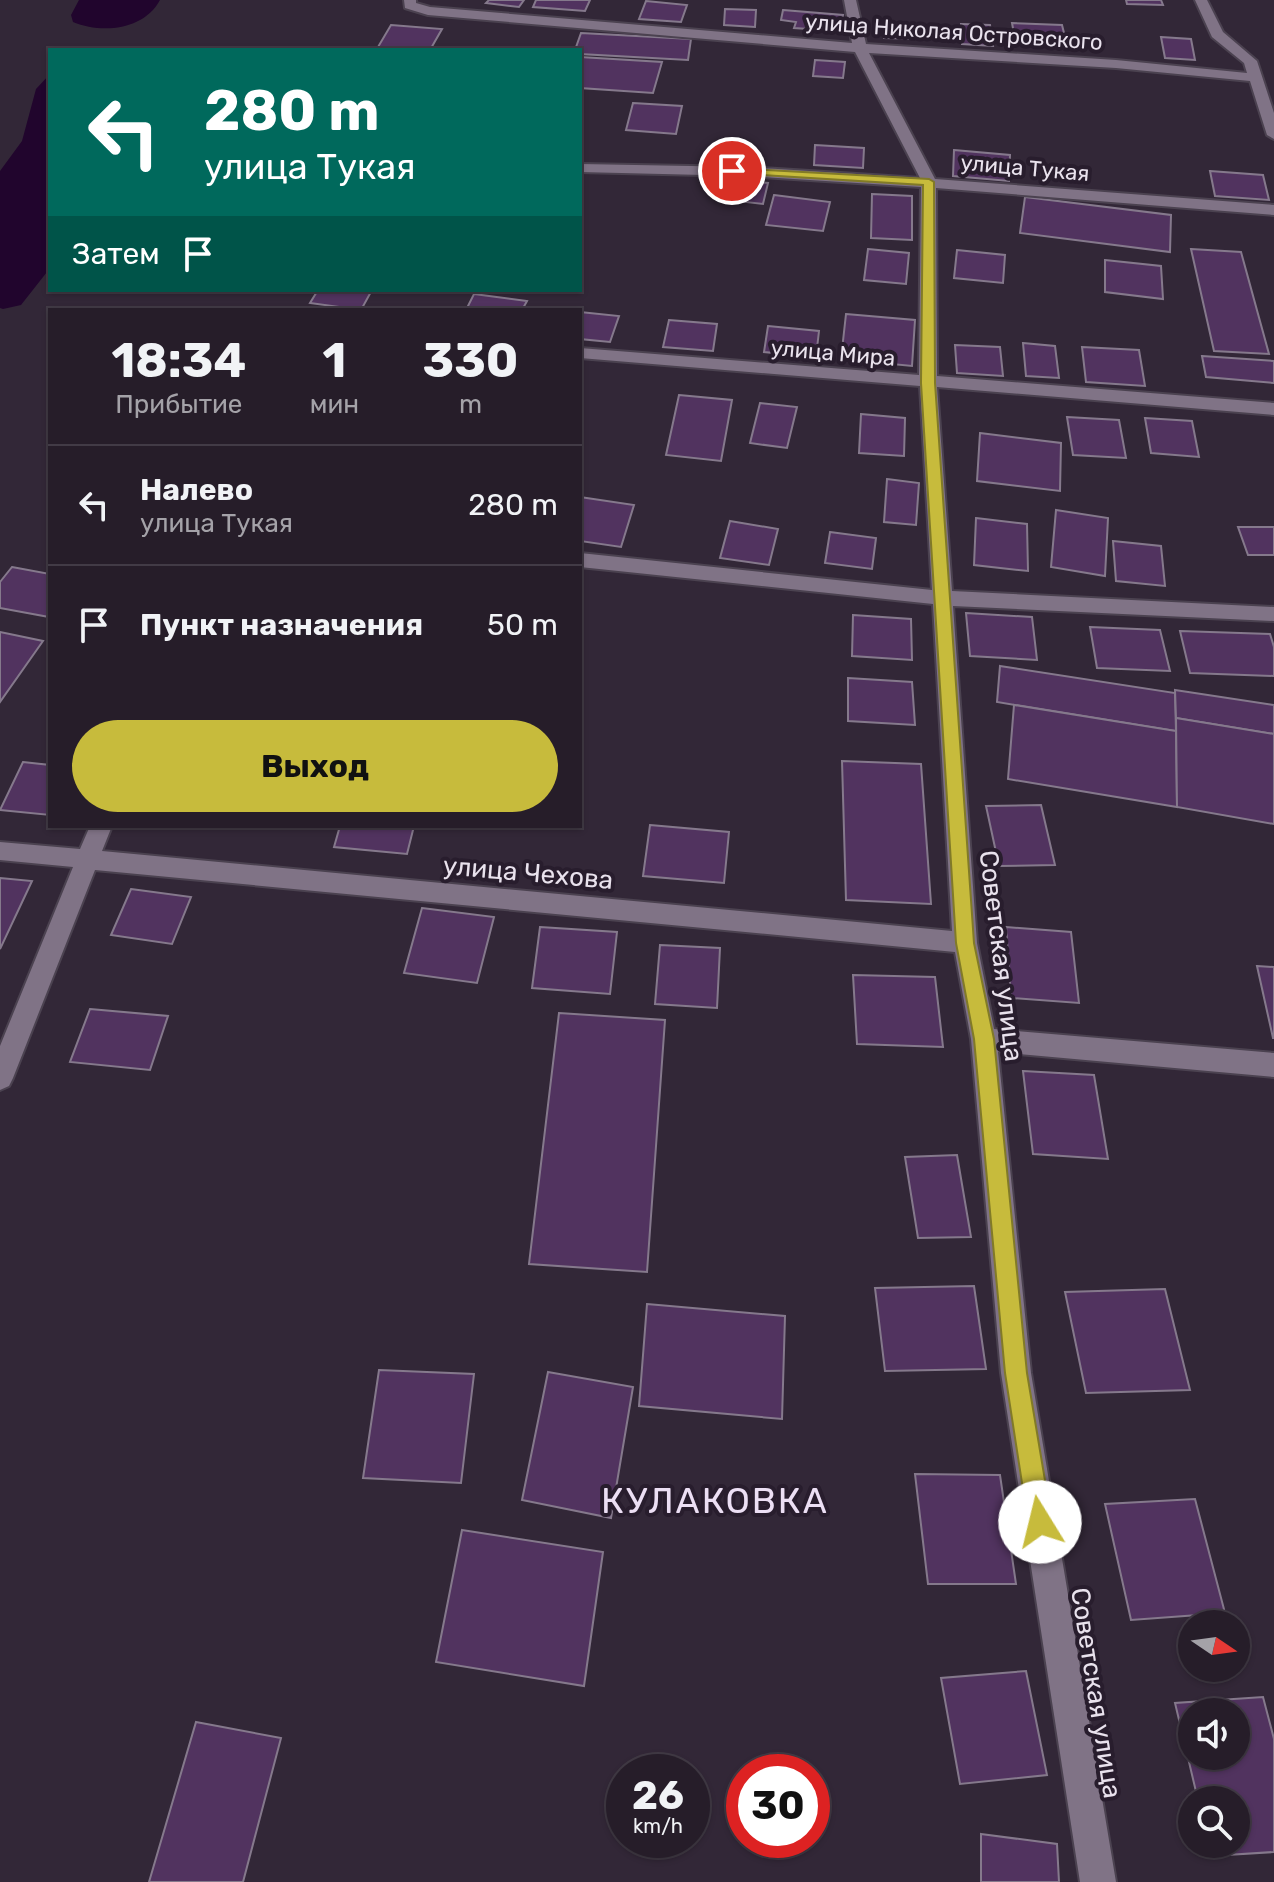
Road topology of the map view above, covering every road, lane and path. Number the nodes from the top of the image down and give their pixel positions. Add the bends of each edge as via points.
1 (850, 0) edge
2 (1201, 0) edge
3 (410, 2) edge
4 (860, 48) junction
5 (1256, 78) junction
6 (1274, 135) edge
7 (582, 168) edge
8 (929, 182) junction
9 (1274, 210) edge
10 (582, 353) edge
11 (928, 383) junction
12 (1274, 409) edge
13 (582, 560) edge
14 (940, 598) junction
15 (1274, 614) edge
16 (100, 828) edge
17 (0, 851) edge
18 (86, 860) junction
19 (965, 943) junction
20 (984, 1039) junction
21 (1274, 1065) edge
22 (0, 1078) edge
23 (1098, 1882) edge

1 - 4 street, Советская улица
2 - 5 street via 1217,34 1250,61
3 - 4 street, улица Николая Островского via 428,11
4 - 5 street, улица Николая Островского
4 - 8 street, Советская улица
5 - 6 street
7 - 8 street, улица Тукая via 704,169
8 - 9 street, улица Тукая
8 - 11 street, Советская улица
10 - 11 street, улица Мира
11 - 12 street, улица Мира
11 - 14 street, Советская улица
13 - 14 street
14 - 15 street
14 - 19 street, Советская улица
16 - 18 street
17 - 18 street, улица Чехова
18 - 19 street, улица Чехова
18 - 22 street
19 - 20 street, Советская улица
20 - 21 street
20 - 23 street, Советская улица via 1016,1373

